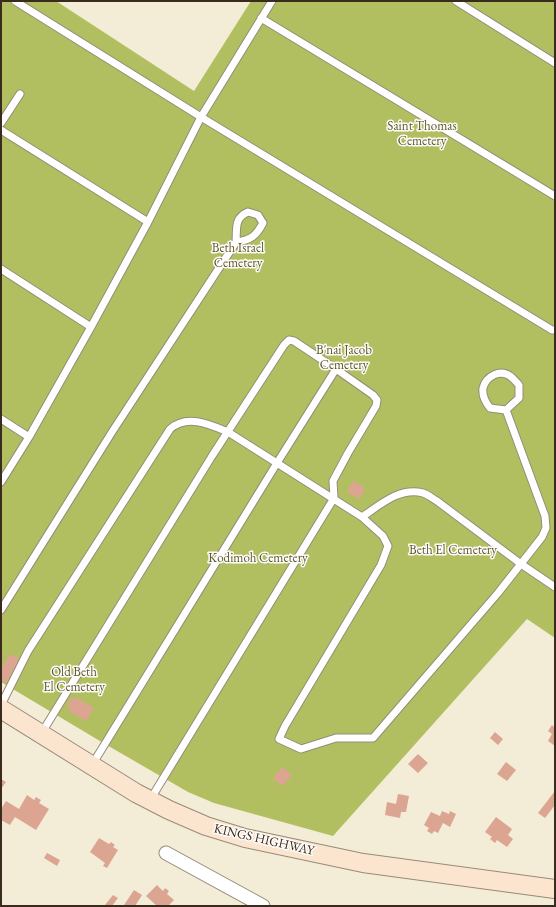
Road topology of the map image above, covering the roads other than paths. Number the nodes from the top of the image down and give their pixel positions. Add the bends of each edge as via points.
1 (15, 1) edge
2 (272, 1) edge
3 (456, 1) edge
4 (261, 18) junction
5 (555, 63) edge
6 (20, 94) dead end
7 (201, 117) junction
8 (1, 123) edge
9 (1, 130) edge
10 (555, 196) edge
11 (148, 222) junction
12 (236, 242) junction
13 (1, 269) edge
14 (91, 327) junction
15 (555, 330) edge
16 (336, 369) junction
17 (506, 410) junction
18 (1, 419) edge
19 (228, 432) junction
20 (29, 437) junction
21 (277, 463) junction
22 (1, 482) edge
23 (334, 498) junction
24 (362, 517) junction
25 (521, 564) junction
26 (555, 587) edge
27 (1, 610) edge
28 (1, 705) edge
29 (1, 709) edge
30 (41, 734) junction
31 (92, 766) junction
32 (150, 800) junction
33 (166, 854) dead end
34 (555, 889) edge
35 (263, 906) edge

1 - 7 lane
2 - 4 lane
3 - 5 lane
4 - 7 lane
4 - 10 lane
6 - 8 lane
7 - 11 lane
7 - 15 lane
9 - 11 lane
11 - 14 lane
12 - 12 lane via 237,221 241,215 248,212 258,216 263,223 258,232 249,239
12 - 27 lane via 112,432
13 - 14 lane
14 - 20 lane
16 - 19 lane via 289,340
16 - 21 lane
16 - 23 lane via 377,400 333,481
17 - 17 lane via 490,408 485,401 483,388 489,378 499,373 510,375 519,385 519,398
17 - 25 lane via 545,516 546,528 542,537
18 - 20 lane
19 - 21 lane
19 - 28 lane via 211,424 188,420 170,429 28,651
19 - 30 lane
20 - 22 lane
21 - 23 lane
21 - 31 lane
23 - 24 lane
23 - 32 lane
24 - 25 lane via 396,494 423,493
24 - 25 lane via 383,536 388,546 382,565 279,739 300,749 336,738 373,738
25 - 26 lane
29 - 30 main road, KINGS HIGHWAY
30 - 31 main road, KINGS HIGHWAY
31 - 32 main road, KINGS HIGHWAY
32 - 34 main road, KINGS HIGHWAY via 206,826 245,838 363,863
33 - 35 street

